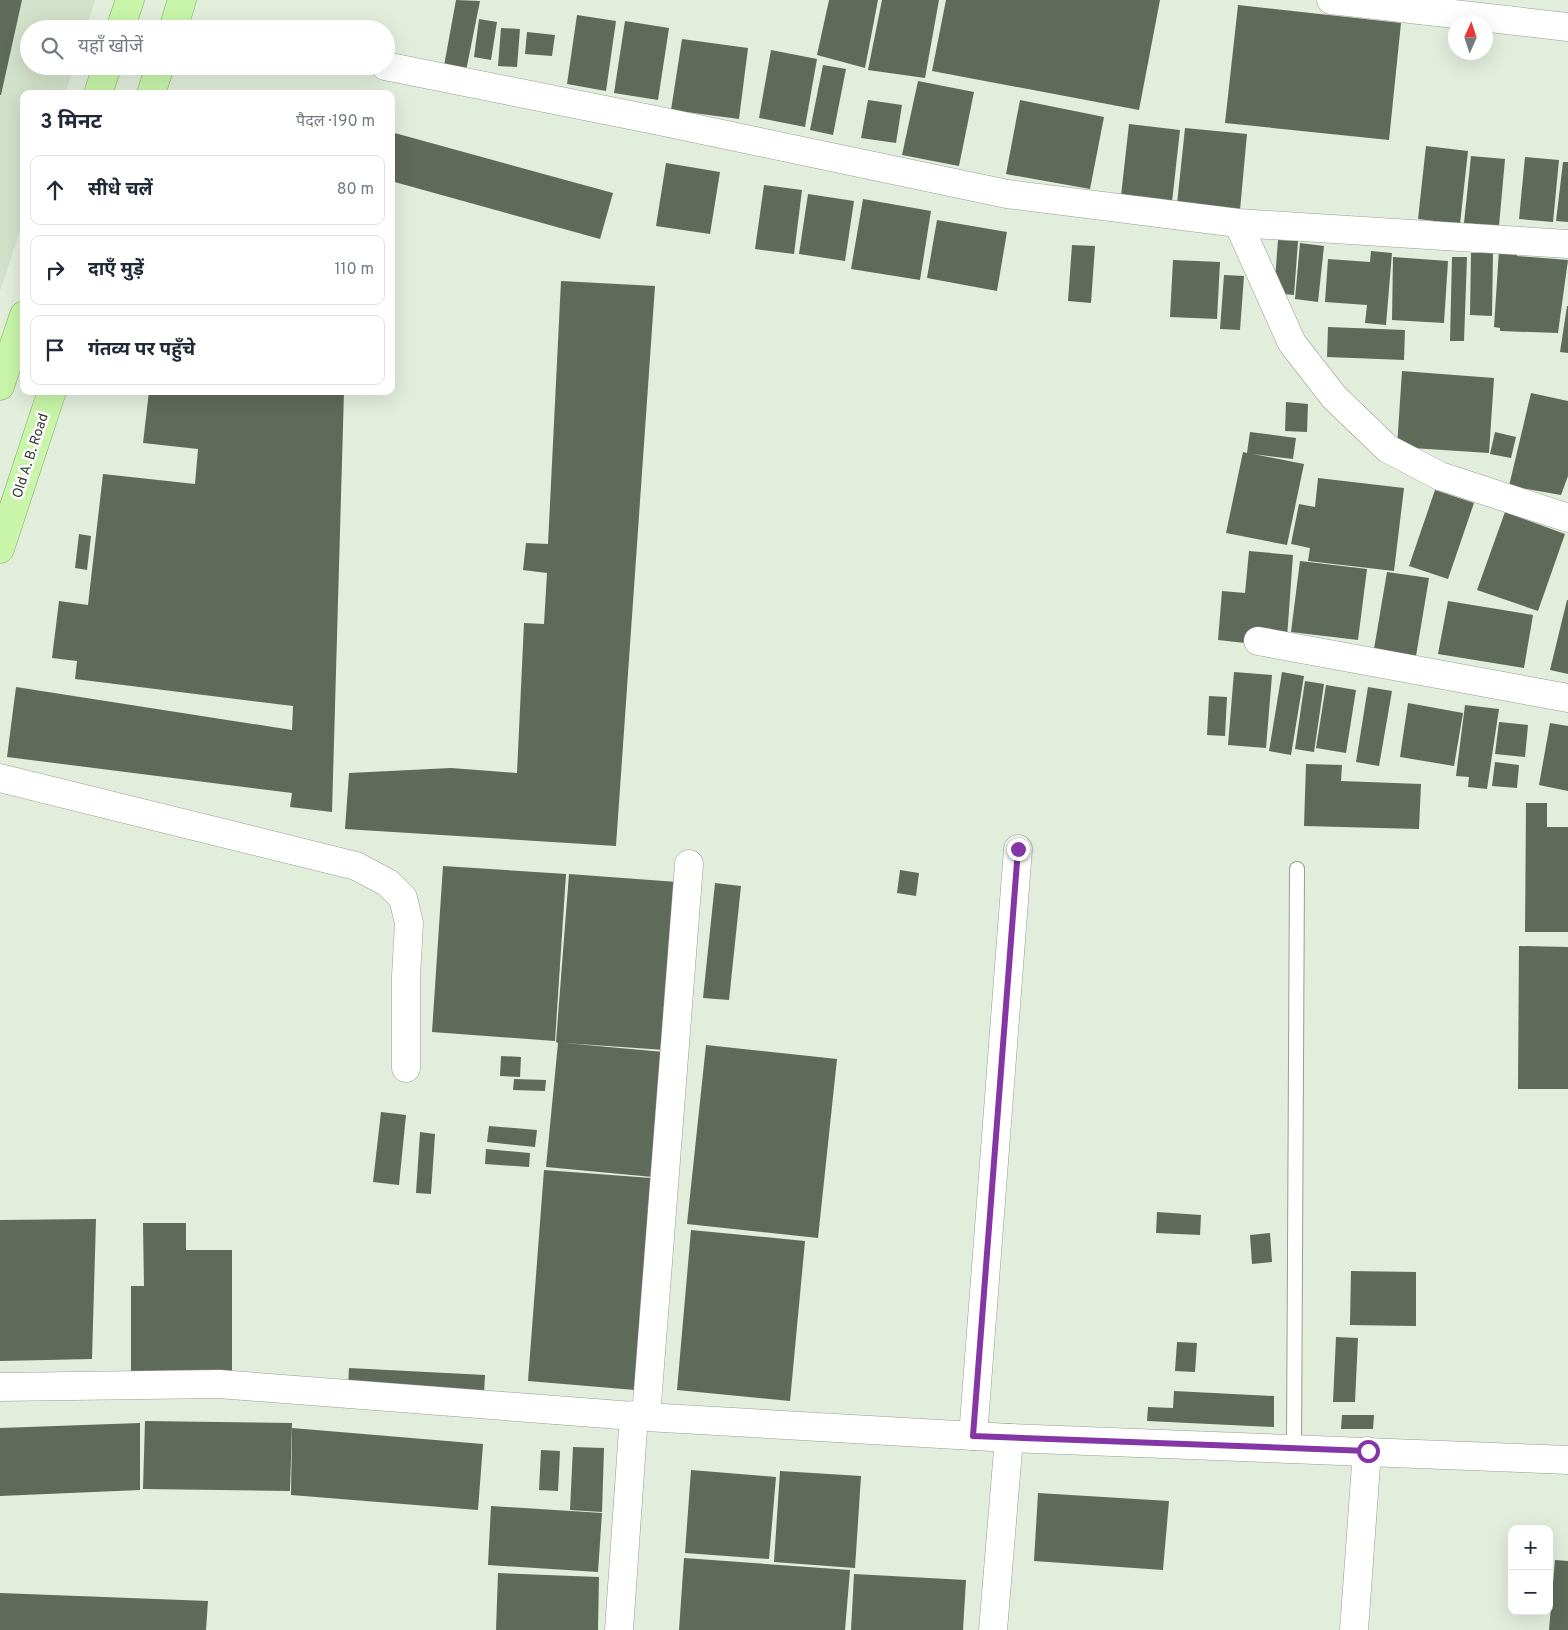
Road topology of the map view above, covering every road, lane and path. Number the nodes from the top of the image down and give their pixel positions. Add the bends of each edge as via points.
1 (130, 0) edge
2 (182, 0) edge
3 (1331, 0) edge
4 (123, 20) edge
5 (175, 20) edge
6 (1568, 27) edge
7 (395, 68) edge
8 (104, 75) edge
9 (157, 75) edge
10 (99, 90) edge
11 (152, 90) edge
12 (1238, 223) junction
13 (1568, 244) edge
14 (20, 327) edge
15 (0, 386) edge
16 (51, 395) edge
17 (1568, 518) edge
18 (0, 549) edge
19 (1258, 641) dead end
20 (1568, 698) edge
21 (0, 778) edge
22 (1018, 849) dead end
23 (689, 864) dead end
24 (1297, 868) dead end
25 (406, 1068) dead end
26 (0, 1387) edge
27 (640, 1416) junction
28 (973, 1436) junction
29 (1009, 1438) junction
30 (1294, 1448) junction
31 (1368, 1451) junction
32 (1568, 1460) edge
33 (619, 1630) edge
34 (993, 1630) edge
35 (1354, 1630) edge

1 - 4 main road
2 - 5 main road
3 - 6 street
7 - 12 street via 1006,194
8 - 10 main road
9 - 11 main road
12 - 13 street
12 - 17 street via 1292,343 1334,397 1388,449 1440,476
14 - 15 main road
16 - 18 main road, Old A. B. Road
19 - 20 street
21 - 25 street via 356,866 388,883 403,898 409,923
22 - 28 street
23 - 27 street
24 - 30 lane
26 - 27 street via 219,1384
27 - 28 street
27 - 33 street
28 - 29 street
29 - 30 street
29 - 34 street
30 - 31 street
31 - 32 street
31 - 35 street

